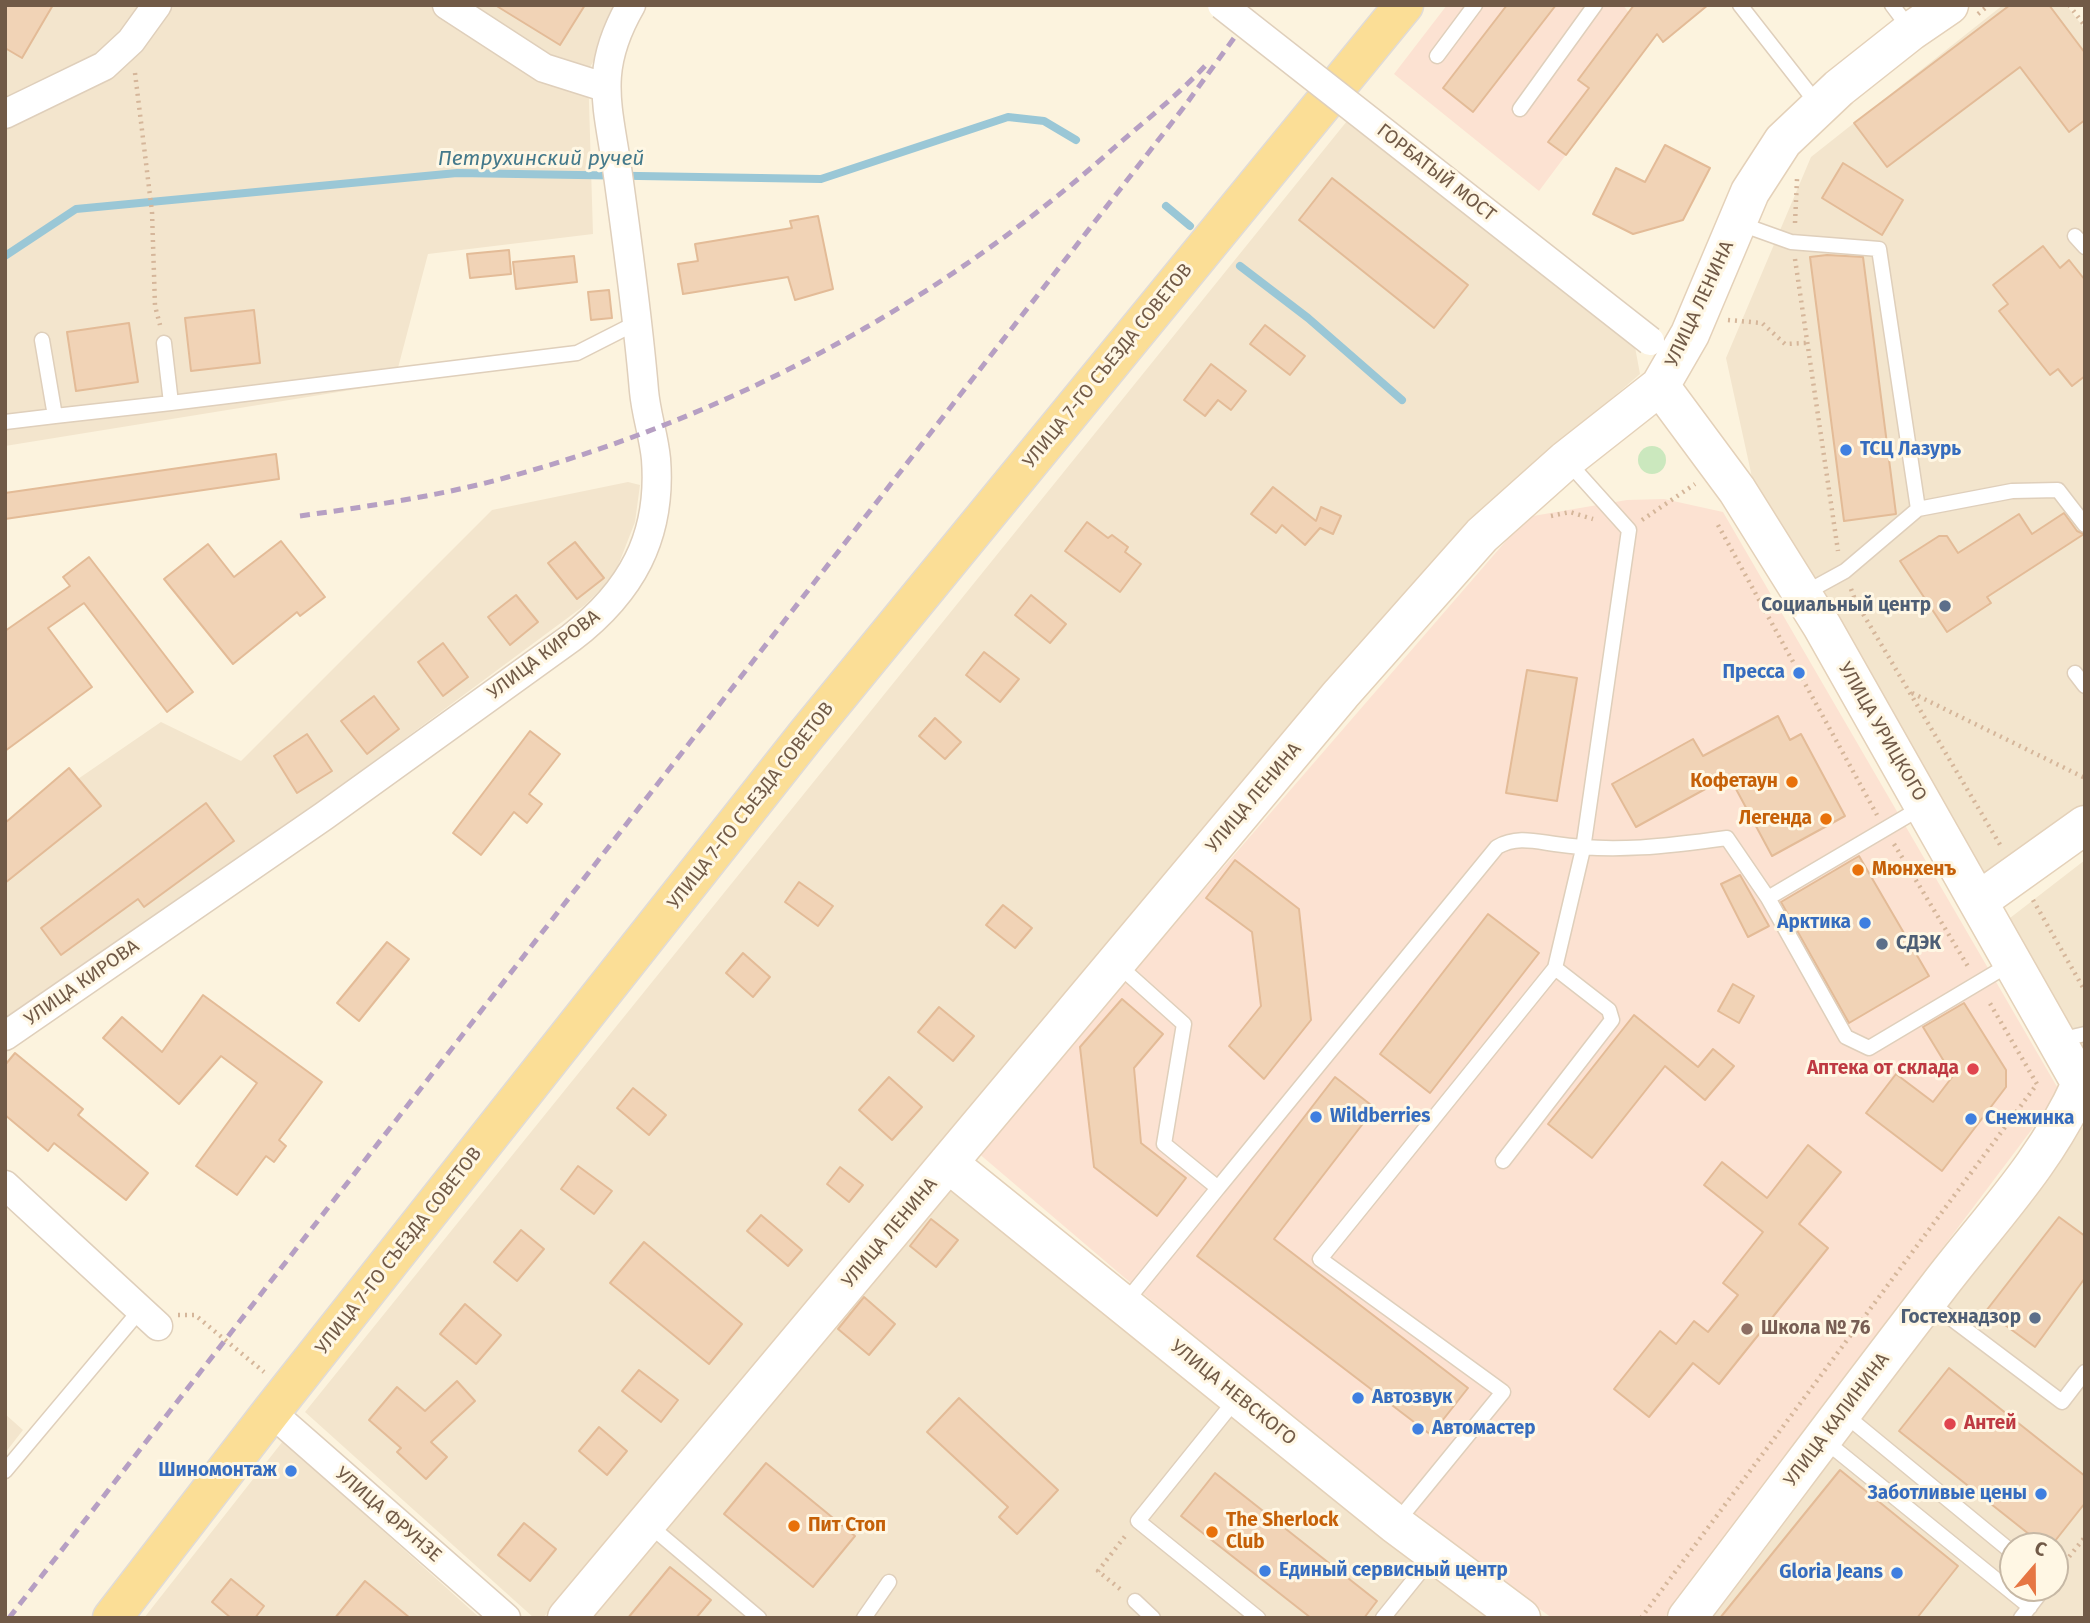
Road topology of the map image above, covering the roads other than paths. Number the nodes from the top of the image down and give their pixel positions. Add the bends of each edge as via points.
1 (156, 5) edge
2 (447, 5) edge
3 (631, 5) edge
4 (1222, 5) edge
5 (1404, 5) edge
6 (1475, 5) edge
7 (1595, 5) edge
8 (1740, 5) edge
9 (1958, 13) edge
10 (1901, 18) edge
11 (1437, 56) dead end
12 (604, 87) junction
13 (1819, 106) junction
14 (1520, 109) dead end
15 (5, 114) edge
16 (1737, 223) junction
17 (638, 323) junction
18 (43, 340) dead end
19 (1650, 341) dead end
20 (164, 343) road end
21 (1660, 386) junction
22 (171, 403) junction
23 (55, 416) junction
24 (5, 422) edge
25 (1566, 460) junction
26 (1918, 509) junction
27 (2085, 525) edge
28 (1802, 595) junction
29 (2075, 673) dead end
30 (2085, 687) edge
31 (1924, 806) junction
32 (2085, 825) edge
33 (1583, 849) junction
34 (1768, 898) junction
35 (1980, 900) junction
36 (2013, 962) junction
37 (1116, 963) junction
38 (1555, 968) junction
39 (5, 1036) edge
40 (2071, 1037) edge
41 (2083, 1087) edge
42 (1503, 1161) dead end
43 (948, 1163) junction
44 (5, 1185) edge
45 (1219, 1188) junction
46 (1928, 1301) junction
47 (1123, 1306) junction
48 (150, 1317) joint
49 (2085, 1372) edge
50 (272, 1396) junction
51 (1238, 1397) junction
52 (1833, 1426) junction
53 (5, 1471) edge
54 (648, 1524) junction
55 (1395, 1524) junction
56 (1999, 1543) edge
57 (1435, 1554) junction
58 (890, 1582) dead end
59 (1135, 1601) road end
60 (2025, 1612) edge
61 (112, 1618) edge
62 (506, 1618) edge
63 (567, 1618) edge
64 (759, 1618) edge
65 (864, 1618) edge
66 (1153, 1618) edge
67 (1258, 1618) edge
68 (1383, 1618) edge
69 (1521, 1618) edge
70 (1687, 1618) edge

1 - 15 street via 131,41 104,66
2 - 12 street via 544,68
3 - 12 street, УЛИЦА КИРОВА via 615,33
4 - 19 street, ГОРБАТЫЙ МОСТ, bridge
5 - 50 main road, УЛИЦА 7-ГО СЪЕЗДА СОВЕТОВ
6 - 11 lane
7 - 14 lane
8 - 13 lane
9 - 10 street, УЛИЦА ЛЕНИНА
10 - 13 street, УЛИЦА ЛЕНИНА
12 - 17 street, УЛИЦА КИРОВА
13 - 16 street, УЛИЦА ЛЕНИНА via 1771,158
16 - 21 street, УЛИЦА ЛЕНИНА via 1690,334
16 - 26 lane via 1791,242 1880,249
17 - 22 lane via 577,353
17 - 39 street, УЛИЦА КИРОВА via 657,482 650,531 631,578 616,597 571,638 324,816
18 - 23 lane
20 - 22 lane
21 - 25 street, УЛИЦА ЛЕНИНА
21 - 28 street, УЛИЦА УРИЦКОГО via 1737,490
22 - 23 lane
23 - 24 lane
25 - 33 lane via 1629,530
25 - 37 street, УЛИЦА ЛЕНИНА via 1482,535 1340,694
26 - 27 lane via 2012,491 2059,490
26 - 28 lane via 1845,571
28 - 31 street, УЛИЦА УРИЦКОГО
29 - 30 lane
31 - 34 lane
31 - 35 street, УЛИЦА УРИЦКОГО
32 - 35 street
33 - 34 lane via 1635,849 1727,838
33 - 38 lane
33 - 45 lane via 1519,839 1497,847
34 - 36 lane via 1846,1037 1869,1048
35 - 36 street, УЛИЦА УРИЦКОГО
36 - 40 street, УЛИЦА УРИЦКОГО
37 - 43 street, УЛИЦА ЛЕНИНА
37 - 45 lane via 1184,1024 1164,1144
38 - 42 lane via 1609,1010 1612,1020
38 - 55 lane via 1320,1259 1503,1392
40 - 41 street, УЛИЦА УРИЦКОГО
41 - 46 street, УЛИЦА КАЛИНИНА via 2041,1159
43 - 47 street, УЛИЦА НЕВСКОГО
43 - 54 street, УЛИЦА ЛЕНИНА
44 - 48 street
45 - 47 lane
46 - 49 lane via 2062,1402
46 - 52 street, УЛИЦА КАЛИНИНА
47 - 51 street, УЛИЦА НЕВСКОГО
48 - 53 lane
50 - 61 main road, УЛИЦА 7-ГО СЪЕЗДА СОВЕТОВ
50 - 62 street, УЛИЦА ФРУНЗЕ
51 - 55 street, УЛИЦА НЕВСКОГО
51 - 67 lane via 1138,1521
52 - 56 lane
52 - 60 lane
52 - 70 street, УЛИЦА КАЛИНИНА
54 - 63 street, УЛИЦА ЛЕНИНА
54 - 64 lane
55 - 57 street, УЛИЦА НЕВСКОГО
57 - 68 lane
57 - 69 street, УЛИЦА НЕВСКОГО
58 - 65 lane
59 - 66 lane

